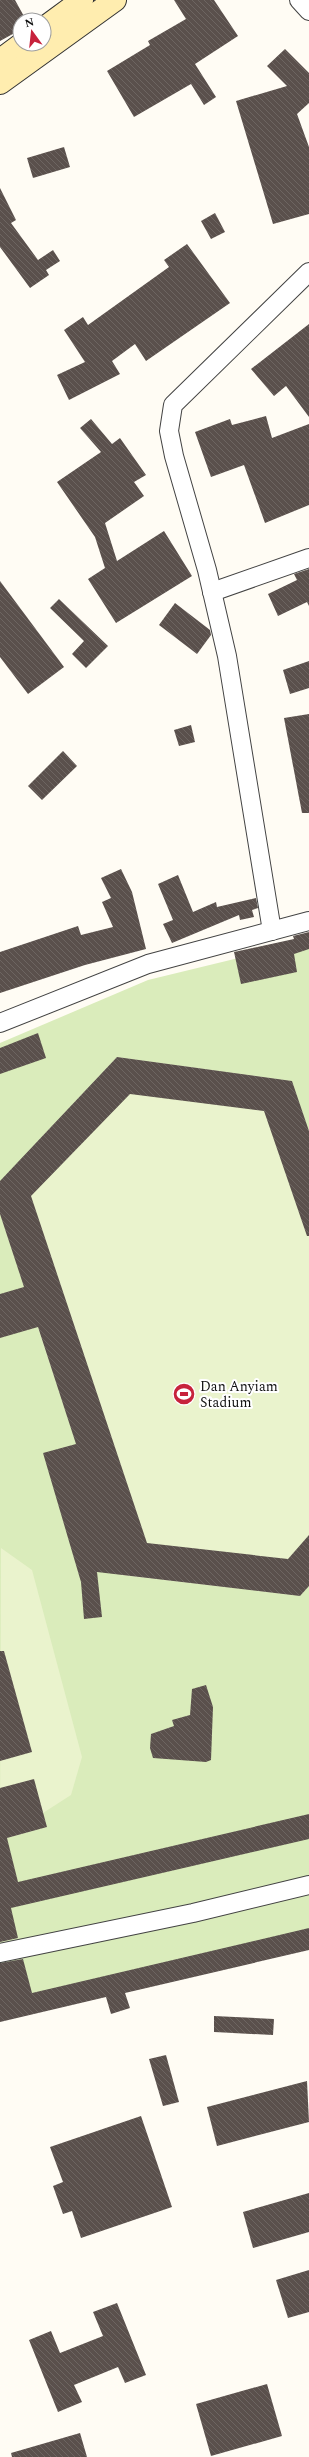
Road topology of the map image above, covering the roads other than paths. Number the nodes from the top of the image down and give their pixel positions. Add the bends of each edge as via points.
1 (82, 0) edge
2 (115, 0) edge
3 (299, 0) edge
4 (309, 11) edge
5 (52, 22) edge
6 (12, 51) edge
7 (0, 60) edge
8 (0, 83) edge
9 (309, 272) edge
10 (309, 558) edge
11 (212, 592) junction
12 (309, 921) edge
13 (272, 931) junction
14 (0, 1023) edge
15 (309, 1885) edge
16 (0, 1953) edge

1 - 5 main road
2 - 8 main road
3 - 4 street
6 - 7 main road
9 - 11 street via 173,405 169,431 174,456
10 - 11 street
11 - 13 street via 227,656
12 - 13 street
13 - 14 street via 148,964
15 - 16 street via 193,1913

